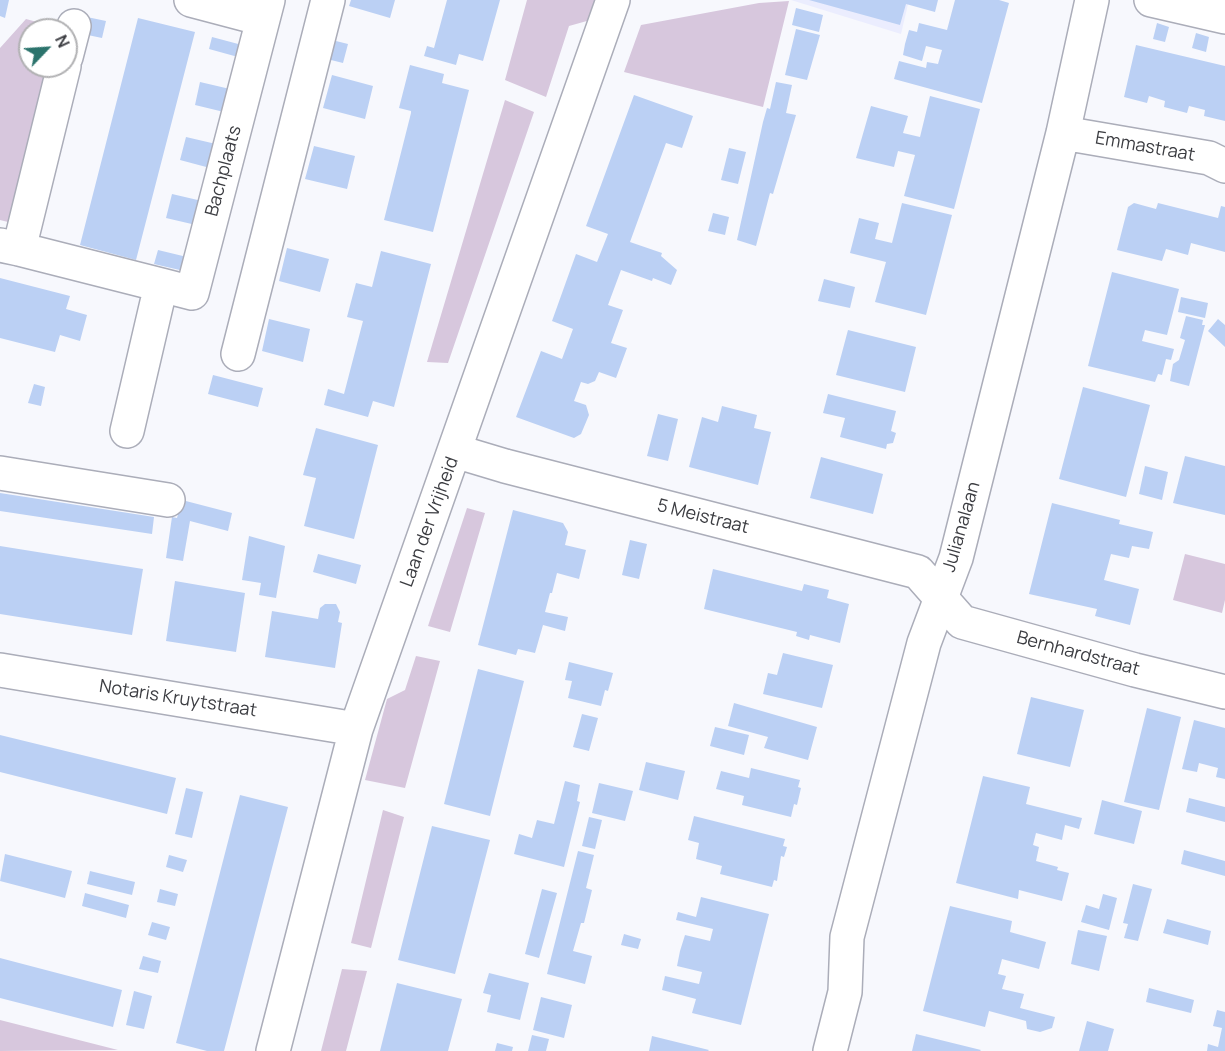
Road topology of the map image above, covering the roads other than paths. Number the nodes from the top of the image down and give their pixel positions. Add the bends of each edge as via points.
1 (191, 0) edge
2 (328, 0) edge
3 (613, 0) edge
4 (1090, 0) edge
5 (1151, 0) edge
6 (266, 9) edge
7 (1225, 17) edge
8 (60, 78) edge
9 (1063, 133) junction
10 (1225, 166) edge
11 (9, 247) edge
12 (161, 285) junction
13 (238, 354) dead end
14 (127, 432) dead end
15 (454, 452) junction
16 (0, 473) edge
17 (168, 500) dead end
18 (940, 598) junction
19 (0, 670) edge
20 (1225, 692) edge
21 (356, 729) junction
22 (273, 1051) edge
23 (830, 1051) edge

1 - 6 street, Bachplaats
2 - 13 street
3 - 15 street, Laan der Vrijheid
4 - 9 street, Julianalaan
5 - 7 street
6 - 12 street, Bachplaats via 192,293
8 - 11 street, Bachplaats
9 - 10 street, Emmastraat via 1209,158
9 - 18 street, Julianalaan via 956,558
11 - 12 street, Bachplaats
12 - 14 street
15 - 18 street, 5 Meistraat via 918,572
15 - 21 street, Laan der Vrijheid
16 - 17 street
18 - 20 street, Bernhardstraat via 962,622
18 - 23 street, Julianalaan via 924,643 847,937 844,992
19 - 21 street, Notaris Kruytstraat
21 - 22 street, Laan der Vrijheid

